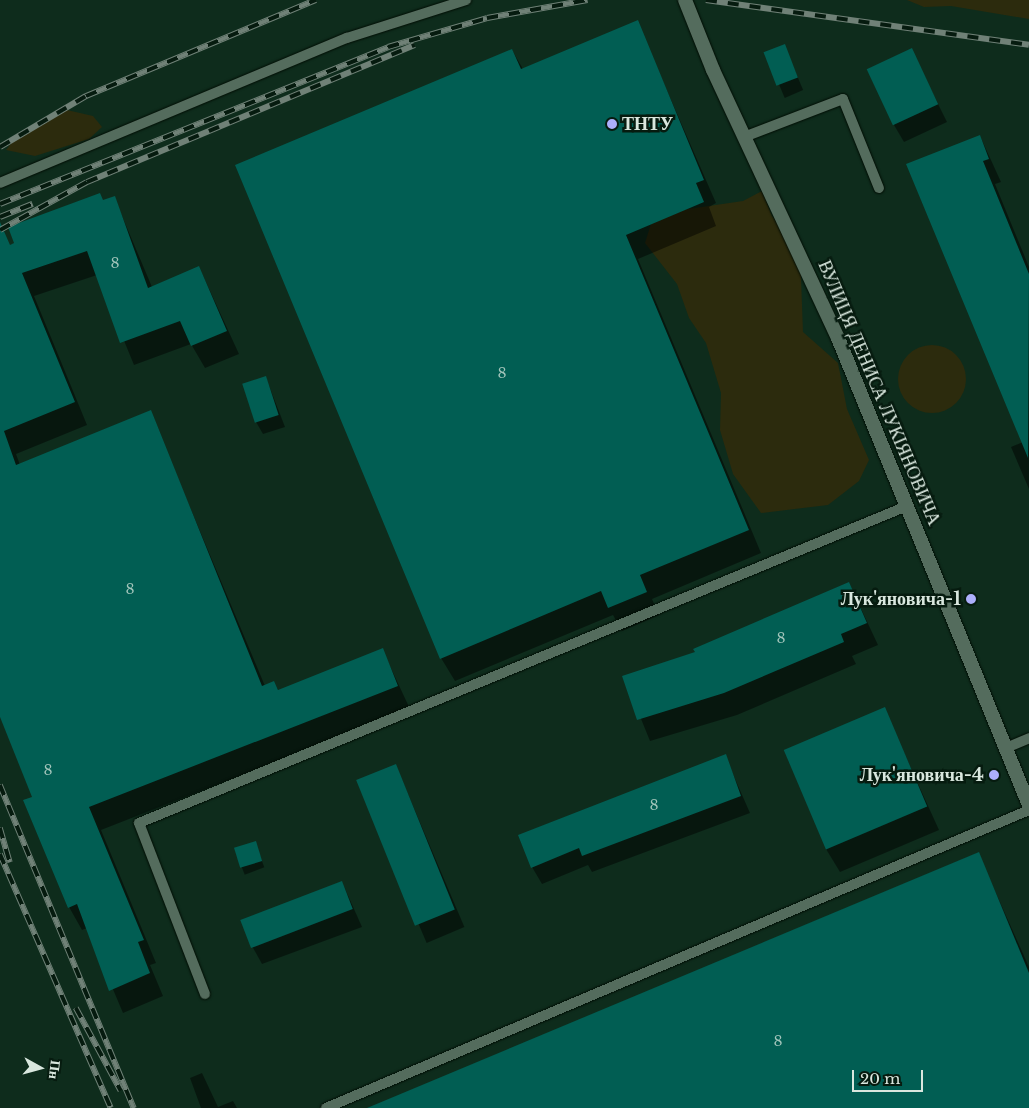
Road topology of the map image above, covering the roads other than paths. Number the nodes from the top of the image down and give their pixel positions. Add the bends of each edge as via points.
1 (466, 0) edge
2 (685, 0) edge
3 (744, 137) junction
4 (0, 182) edge
5 (879, 188) dead end
6 (907, 506) junction
7 (1029, 738) edge
8 (1006, 748) junction
9 (1029, 805) edge
10 (1029, 810) edge
11 (205, 994) dead end
12 (326, 1108) edge

1 - 4 lane via 347,38
2 - 3 street, ВУЛИЦЯ ДЕНИСА ЛУКІЯНОВИЧА
3 - 5 lane via 842,99
3 - 6 street, ВУЛИЦЯ ДЕНИСА ЛУКІЯНОВИЧА via 838,338
6 - 8 street, ВУЛИЦЯ ДЕНИСА ЛУКІЯНОВИЧА
6 - 11 lane via 139,823
7 - 8 lane
8 - 9 street, ВУЛИЦЯ ДЕНИСА ЛУКІЯНОВИЧА
10 - 12 lane

